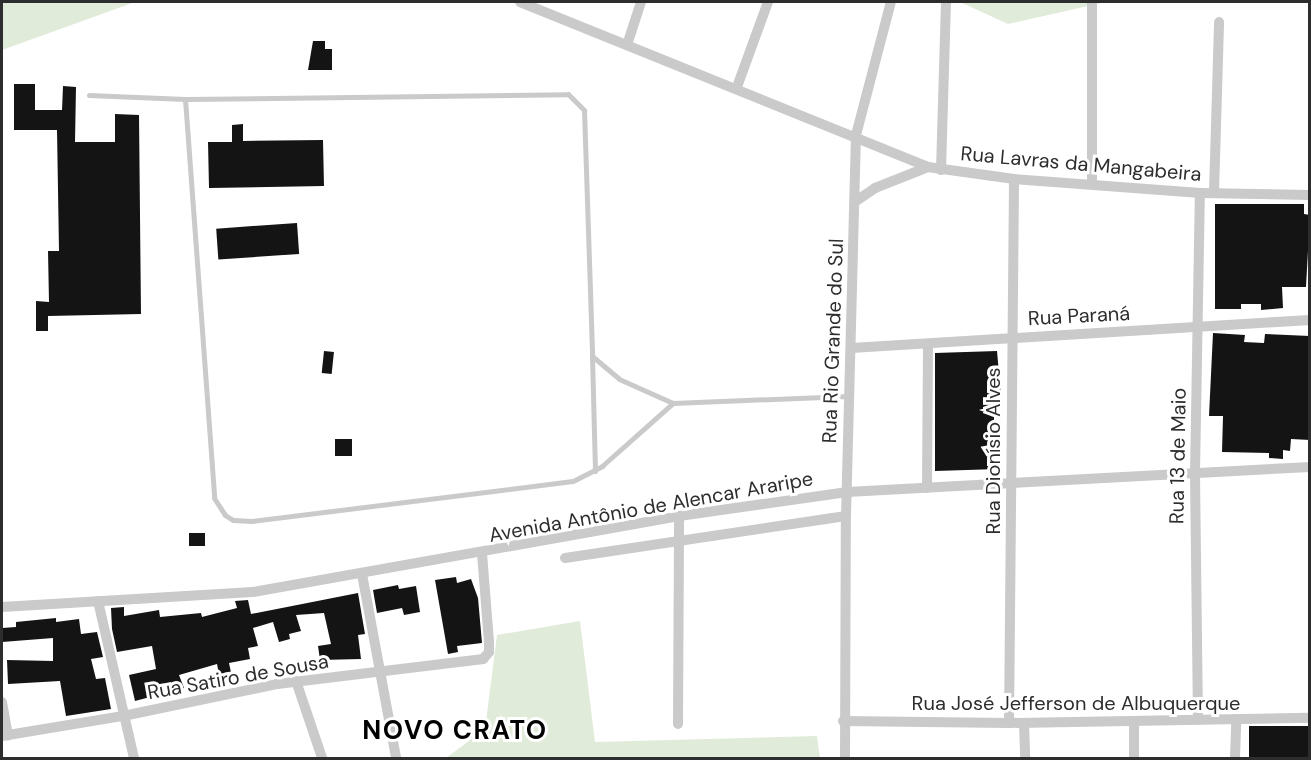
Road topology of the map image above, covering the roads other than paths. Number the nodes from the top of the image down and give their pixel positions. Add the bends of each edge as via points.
1 (520, 2) edge
2 (641, 2) edge
3 (768, 2) edge
4 (891, 2) edge
5 (945, 2) edge
6 (1092, 2) edge
7 (1219, 22) dead end
8 (627, 45) junction
9 (737, 87) junction
10 (89, 95) dead end
11 (185, 99) junction
12 (856, 135) junction
13 (928, 167) junction
14 (941, 170) junction
15 (1014, 179) junction
16 (1092, 184) junction
17 (1200, 193) junction
18 (1214, 193) junction
19 (1310, 195) edge
20 (856, 201) junction
21 (1310, 320) edge
22 (1199, 326) junction
23 (1010, 338) junction
24 (928, 345) junction
25 (851, 348) junction
26 (592, 356) junction
27 (848, 396) junction
28 (673, 402) junction
29 (1310, 467) edge
30 (595, 471) junction
31 (1195, 473) junction
32 (1012, 482) junction
33 (927, 488) junction
34 (847, 492) junction
35 (679, 516) junction
36 (846, 516) junction
37 (679, 539) junction
38 (482, 554) junction
39 (565, 558) dead end
40 (362, 574) junction
41 (98, 601) junction
42 (2, 607) edge
43 (380, 671) junction
44 (296, 681) junction
45 (2, 702) edge
46 (123, 716) junction
47 (1310, 718) edge
48 (1198, 720) junction
49 (1236, 720) junction
50 (1134, 721) junction
51 (843, 722) junction
52 (1009, 723) junction
53 (1024, 723) junction
54 (678, 724) dead end
55 (5, 735) edge
56 (134, 759) edge
57 (322, 759) edge
58 (396, 759) edge
59 (845, 759) edge
60 (1025, 759) edge
61 (1134, 759) edge
62 (1235, 759) edge

1 - 8 street, Rua Lavras da Mangabeira
2 - 8 street
3 - 9 street
4 - 12 street, Rua Rio Grande do Sul
5 - 14 street
6 - 16 street
7 - 18 street
8 - 9 street, Rua Lavras da Mangabeira
9 - 12 street, Rua Lavras da Mangabeira
10 - 11 lane
11 - 26 lane via 568,94 584,110
11 - 30 lane via 213,490 225,515 252,521 573,481
12 - 13 street, Rua Lavras da Mangabeira
12 - 20 street, Rua Rio Grande do Sul
13 - 14 street, Rua Lavras da Mangabeira
13 - 20 street via 875,188
14 - 15 street, Rua Lavras da Mangabeira
15 - 16 street, Rua Lavras da Mangabeira
15 - 23 street, Rua Dionísio Alves
16 - 17 street, Rua Lavras da Mangabeira
17 - 18 street, Rua Lavras da Mangabeira
17 - 22 street, Rua 13 de Maio
18 - 19 street, Rua Lavras da Mangabeira
20 - 25 street, Rua Rio Grande do Sul
21 - 22 street, Rua Paraná
22 - 23 street, Rua Paraná
22 - 31 street, Rua 13 de Maio
23 - 24 street, Rua Paraná
23 - 32 street, Rua Dionísio Alves
24 - 25 street, Rua Paraná
24 - 33 street
25 - 27 street, Rua Rio Grande do Sul
26 - 28 lane via 619,379
26 - 30 lane
27 - 28 lane
27 - 34 street, Rua Rio Grande do Sul
28 - 30 lane
29 - 31 street, Avenida Antônio de Alencar Araripe
31 - 32 street, Avenida Antônio de Alencar Araripe
31 - 48 street, Rua 13 de Maio
32 - 33 street, Avenida Antônio de Alencar Araripe
32 - 52 street, Rua Dionísio Alves
33 - 34 street, Avenida Antônio de Alencar Araripe
34 - 35 street, Avenida Antônio de Alencar Araripe
34 - 36 street, Rua Rio Grande do Sul
35 - 37 street
35 - 38 street, Avenida Antônio de Alencar Araripe
36 - 37 street
36 - 51 street, Rua Rio Grande do Sul
37 - 39 street
37 - 54 street
38 - 40 street, Avenida Antônio de Alencar Araripe
38 - 43 street, Rua Satiro de Sousa via 489,642 489,652 483,660
40 - 41 street, Avenida Antônio de Alencar Araripe via 253,592
40 - 43 street
41 - 42 street, Avenida Antônio de Alencar Araripe
41 - 46 street
43 - 44 street, Rua Satiro de Sousa
43 - 58 street
44 - 46 street, Rua Satiro de Sousa
44 - 57 street
45 - 55 street
46 - 55 street, Rua Satiro de Sousa
46 - 56 street
47 - 49 street, Rua José Jefferson de Albuquerque
48 - 49 street, Rua José Jefferson de Albuquerque
48 - 50 street, Rua José Jefferson de Albuquerque
49 - 62 street
50 - 53 street, Rua José Jefferson de Albuquerque
50 - 61 street
51 - 52 street, Rua José Jefferson de Albuquerque
51 - 59 street, Rua Rio Grande do Sul
52 - 53 street, Rua José Jefferson de Albuquerque
53 - 60 street

